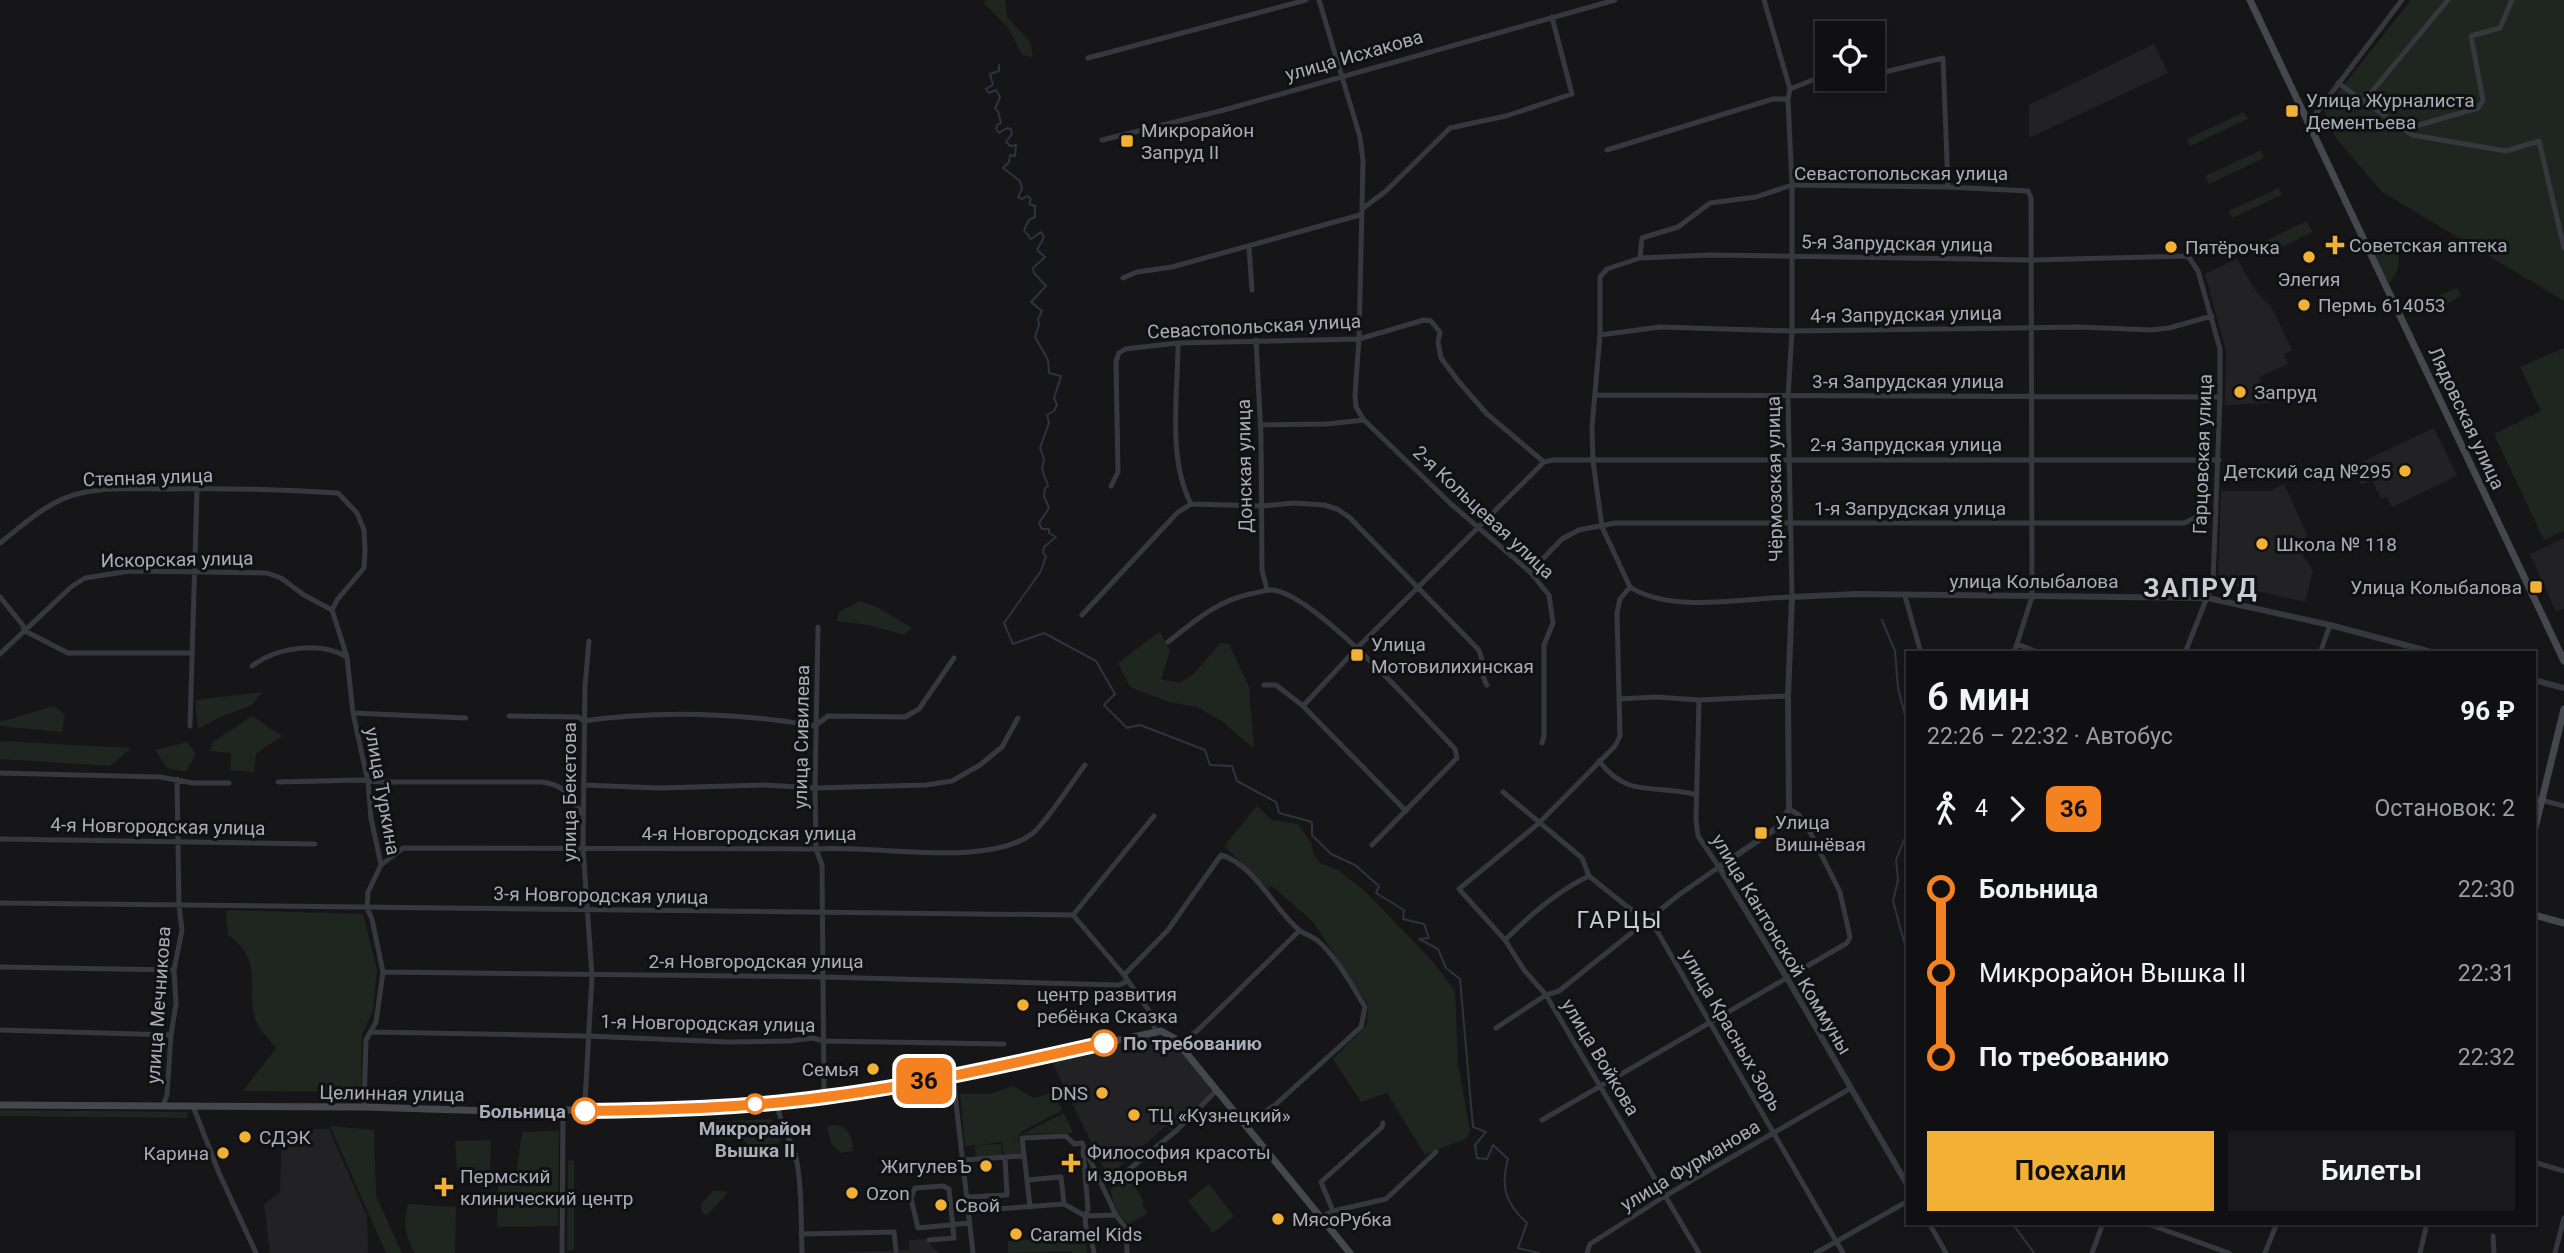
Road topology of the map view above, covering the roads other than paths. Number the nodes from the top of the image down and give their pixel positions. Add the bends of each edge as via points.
1 (1306, 0) edge
2 (1319, 0) edge
3 (1615, 0) edge
4 (1765, 0) edge
5 (2250, 0) edge
6 (2402, 0) edge
7 (2448, 0) edge
8 (2512, 0) edge
9 (1552, 17) junction
10 (1088, 58) dead end
11 (1885, 72) edge
12 (1341, 75) junction
13 (1815, 79) edge
14 (2338, 83) junction
15 (1790, 89) junction
16 (1788, 99) junction
17 (2364, 102) junction
18 (2308, 124) junction
19 (2405, 129) junction
20 (1102, 140) dead end
21 (1607, 149) dead end
22 (1792, 185) junction
23 (1948, 187) junction
24 (1361, 212) junction
25 (1249, 247) junction
26 (2564, 248) edge
27 (2188, 256) joint
28 (1791, 257) junction
29 (1640, 258) junction
30 (2033, 260) junction
31 (1122, 278) dead end
32 (1252, 290) dead end
33 (2212, 316) junction
34 (2032, 328) junction
35 (1792, 331) junction
36 (1600, 335) junction
37 (1359, 339) junction
38 (1256, 340) junction
39 (1178, 343) junction
40 (1596, 394) junction
41 (1788, 397) junction
42 (2032, 397) junction
43 (2220, 397) junction
44 (1364, 420) junction
45 (1261, 425) junction
46 (1790, 460) junction
47 (2031, 460) junction
48 (2219, 460) junction
49 (1593, 461) junction
50 (1544, 462) junction
51 (1111, 486) dead end
52 (197, 489) junction
53 (1191, 505) junction
54 (1262, 506) junction
55 (2216, 512) junction
56 (2031, 523) junction
57 (1790, 524) junction
58 (1602, 527) junction
59 (1480, 528) junction
60 (0, 543) edge
61 (1530, 572) junction
62 (195, 573) junction
63 (1630, 587) junction
64 (1418, 588) junction
65 (1267, 590) junction
66 (1905, 596) junction
67 (0, 597) edge
68 (1792, 597) junction
69 (2032, 597) junction
70 (2208, 598) junction
71 (332, 610) junction
72 (1082, 615) dead end
73 (2329, 625) junction
74 (818, 627) dead end
75 (25, 631) junction
76 (589, 641) dead end
77 (1168, 642) dead end
78 (2017, 644) junction
79 (1357, 648) junction
80 (1920, 651) edge
81 (2015, 651) edge
82 (2035, 651) edge
83 (2186, 651) edge
84 (2321, 651) edge
85 (2427, 651) edge
86 (192, 653) junction
87 (0, 654) edge
88 (347, 657) junction
89 (954, 658) dead end
90 (2564, 661) edge
91 (252, 666) dead end
92 (2536, 681) edge
93 (1264, 685) dead end
94 (1487, 685) dead end
95 (2564, 688) edge
96 (1788, 696) junction
97 (1619, 699) junction
98 (1699, 700) junction
99 (1303, 706) junction
100 (2564, 709) edge
101 (354, 713) junction
102 (509, 716) dead end
103 (466, 718) dead end
104 (1018, 718) dead end
105 (584, 721) junction
106 (190, 726) dead end
107 (815, 726) junction
108 (1542, 743) dead end
109 (1599, 761) junction
110 (1085, 765) dead end
111 (0, 774) edge
112 (177, 779) junction
113 (278, 782) dead end
114 (368, 782) junction
115 (229, 783) dead end
116 (584, 785) junction
117 (815, 788) junction
118 (1503, 792) dead end
119 (1697, 795) junction
120 (2538, 799) edge
121 (2564, 806) edge
122 (1789, 809) junction
123 (1406, 811) junction
124 (583, 814) junction
125 (1154, 816) dead end
126 (1539, 823) junction
127 (0, 839) edge
128 (177, 844) junction
129 (315, 845) dead end
130 (1372, 845) dead end
131 (583, 848) junction
132 (816, 849) junction
133 (381, 865) junction
134 (1719, 867) junction
135 (1590, 876) junction
136 (0, 903) edge
137 (179, 906) junction
138 (367, 908) junction
139 (588, 911) junction
140 (824, 914) junction
141 (1073, 915) junction
142 (2536, 916) edge
143 (1648, 918) junction
144 (2564, 923) edge
145 (1299, 931) junction
146 (1505, 940) junction
147 (0, 967) edge
148 (174, 970) junction
149 (383, 972) junction
150 (593, 976) junction
151 (824, 977) junction
152 (1126, 978) junction
153 (1787, 978) junction
154 (1546, 995) junction
155 (1710, 1024) junction
156 (1496, 1028) dead end
157 (0, 1030) edge
158 (1154, 1031) junction
159 (370, 1032) junction
160 (171, 1035) junction
161 (587, 1035) junction
162 (823, 1041) junction
163 (1178, 1043) junction
164 (1004, 1044) dead end
165 (953, 1076) junction
166 (1600, 1088) junction
167 (1851, 1088) junction
168 (1217, 1090) junction
169 (824, 1097) junction
170 (777, 1102) junction
171 (0, 1104) edge
172 (163, 1106) junction
173 (193, 1106) junction
174 (364, 1107) junction
175 (563, 1110) junction
176 (587, 1111) junction
177 (1240, 1118) junction
178 (1542, 1120) dead end
179 (1383, 1123) dead end
180 (1773, 1133) junction
181 (1082, 1143) junction
182 (1436, 1152) dead end
183 (1023, 1156) junction
184 (1005, 1158) junction
185 (964, 1160) junction
186 (2536, 1164) edge
187 (2564, 1171) edge
188 (1125, 1173) dead end
189 (1027, 1180) junction
190 (1906, 1183) edge
191 (1665, 1196) junction
192 (968, 1198) junction
193 (1906, 1202) edge
194 (1064, 1204) junction
195 (1030, 1207) junction
196 (969, 1211) junction
197 (1333, 1211) junction
198 (1116, 1215) junction
199 (1085, 1216) junction
200 (1321, 1217) junction
201 (2564, 1218) edge
202 (970, 1223) junction
203 (954, 1224) junction
204 (1930, 1225) edge
205 (2102, 1225) edge
206 (2152, 1225) edge
207 (2276, 1225) edge
208 (2427, 1225) edge
209 (801, 1234) junction
210 (2493, 1236) dead end
211 (929, 1240) dead end
212 (1836, 1241) junction
213 (896, 1251) dead end
214 (256, 1253) edge
215 (562, 1253) edge
216 (802, 1253) edge
217 (973, 1253) edge
218 (1094, 1253) edge
219 (1127, 1253) edge
220 (1350, 1253) edge
221 (1587, 1253) edge
222 (1699, 1253) edge
223 (1816, 1253) edge
224 (1843, 1253) edge
225 (1947, 1253) edge
226 (2092, 1253) edge
227 (2229, 1253) edge
228 (2265, 1253) edge
229 (2420, 1253) edge
230 (2494, 1253) edge
231 (2555, 1253) edge

1 - 10 street
2 - 12 street
3 - 9 street, улица Исхакова
4 - 15 street, Чёрмозская улица
5 - 18 main road, Лядовская улица
6 - 14 street
7 - 17 street
8 - 19 street via 2500,27 2472,36 2483,100 2478,108
9 - 12 street, улица Исхакова
9 - 24 street via 1572,94 1450,128
11 - 23 street via 1943,58
12 - 20 street, улица Исхакова
12 - 24 street via 1360,137
13 - 15 street
14 - 17 street
14 - 18 street
15 - 16 street, Чёрмозская улица
16 - 21 street via 1773,99
16 - 22 street, Чёрмозская улица
17 - 19 street
18 - 90 main road, Лядовская улица
19 - 26 street via 2412,135 2507,151 2539,141
22 - 23 street, Севастопольская улица
22 - 28 street, Чёрмозская улица
22 - 29 street, Севастопольская улица via 1756,197 1710,203 1678,227 1642,238
23 - 30 street, Севастопольская улица via 2025,190 2031,198
24 - 25 street
24 - 37 street
25 - 31 street
25 - 32 street
27 - 30 street, 5-я Запрудская улица
27 - 33 street, Гарцовская улица via 2198,271
28 - 29 street, 5-я Запрудская улица
28 - 30 street, 5-я Запрудская улица
28 - 35 street, Чёрмозская улица
29 - 36 street, 5-я Запрудская улица via 1607,269 1600,277
30 - 34 street
33 - 34 street, 4-я Запрудская улица via 2151,330
33 - 43 street, Гарцовская улица via 2220,353
34 - 35 street, 4-я Запрудская улица
34 - 42 street
35 - 36 street, 4-я Запрудская улица via 1660,327
35 - 41 street, Чёрмозская улица
36 - 40 street
37 - 38 street, Севастопольская улица
37 - 44 street via 1355,395
37 - 50 street, Севастопольская улица via 1432,321 1440,331 1441,358 1459,382 1487,414
38 - 39 street, Севастопольская улица
38 - 45 street, Донская улица
39 - 51 street, Севастопольская улица via 1119,353 1118,472
39 - 53 street via 1178,461
40 - 41 street, 3-я Запрудская улица
40 - 49 street
41 - 42 street, 3-я Запрудская улица
41 - 46 street, Чёрмозская улица
42 - 43 street, 3-я Запрудская улица
42 - 47 street
43 - 48 street, Гарцовская улица
44 - 45 street
44 - 59 street, 2-я Кольцевая улица
45 - 54 street, Донская улица
46 - 47 street, 2-я Запрудская улица
46 - 49 street, 2-я Запрудская улица
46 - 57 street, Чёрмозская улица
47 - 48 street, 2-я Запрудская улица
47 - 56 street
48 - 55 street, Гарцовская улица
49 - 50 street, 2-я Запрудская улица
49 - 58 street
50 - 59 street
52 - 60 street, Степная улица via 81,493 33,516
52 - 62 street
52 - 71 street, Степная улица via 338,493 364,530 364,568
53 - 54 street
53 - 72 street via 1177,513
54 - 64 street via 1294,503 1337,509
54 - 65 street, Донская улица via 1262,570
55 - 56 street, 1-я Запрудская улица via 2184,523
55 - 70 street, Гарцовская улица
56 - 57 street, 1-я Запрудская улица
56 - 69 street
57 - 58 street, 1-я Запрудская улица via 1615,523
57 - 68 street, Чёрмозская улица
58 - 61 street, 1-я Запрудская улица via 1579,530 1562,539
58 - 63 street
59 - 61 street, 2-я Кольцевая улица
59 - 64 street
61 - 108 street, 2-я Кольцевая улица via 1549,594 1552,607 1553,623 1544,645
62 - 71 street, Искорская улица via 274,574
62 - 75 street, Искорская улица via 130,571 85,578
62 - 86 street
63 - 68 street, улица Колыбалова via 1641,594 1683,601
63 - 97 street via 1620,599 1617,613
64 - 79 street
64 - 94 street via 1478,649
65 - 77 street via 1228,599
65 - 79 street via 1297,599
66 - 68 street, улица Колыбалова
66 - 69 street, улица Колыбалова
66 - 80 street
67 - 75 street
68 - 96 street, Чёрмозская улица
69 - 70 street, улица Колыбалова
69 - 78 street
70 - 73 street, улица Колыбалова
70 - 83 street, Гарцовская улица
71 - 88 street, улица Туркина
73 - 84 street
73 - 85 street, улица Колыбалова
74 - 107 street, улица Сивилева
75 - 86 street via 68,653
75 - 87 street, Искорская улица
76 - 105 street, улица Бекетова
78 - 81 street
78 - 82 street
79 - 99 street
79 - 123 street via 1455,749 1457,758
86 - 106 street
88 - 91 street via 322,647 268,655
88 - 101 street, улица Туркина
89 - 107 street via 919,709 905,717 828,716
92 - 95 street
93 - 99 street via 1276,685
96 - 98 street
96 - 122 street, Чёрмозская улица
97 - 98 street
97 - 109 street via 1620,736
98 - 119 street, улица Кантонской Коммуны
99 - 123 street
100 - 120 main road
101 - 103 street
101 - 114 street, улица Туркина
102 - 105 street via 578,717
104 - 117 street via 1002,747 951,781
105 - 107 street via 615,716 746,716
105 - 116 street, улица Бекетова
107 - 117 street, улица Сивилева
109 - 119 street via 1612,777 1631,787
109 - 126 street
110 - 132 street, 4-я Новгородская улица via 1035,831 1018,843 975,852
111 - 112 street
112 - 115 street
112 - 128 street, улица Мечникова
113 - 114 street
114 - 124 street via 554,783
114 - 133 street, улица Туркина
116 - 117 street
116 - 124 street, улица Бекетова
117 - 132 street, улица Сивилева
118 - 126 street, улица Красных Зорь
119 - 134 street, улица Кантонской Коммуны via 1698,836
120 - 121 street
122 - 134 street via 1778,827
122 - 153 street via 1809,830 1840,892 1850,937
123 - 130 street
124 - 131 street, улица Бекетова
125 - 141 street
126 - 135 street, улица Красных Зорь via 1583,858
126 - 146 street, улица Войкова via 1459,889
127 - 128 street, 4-я Новгородская улица
128 - 129 street, 4-я Новгородская улица
128 - 137 street, улица Мечникова
131 - 132 street, 4-я Новгородская улица
131 - 133 street, 4-я Новгородская улица via 403,848
131 - 139 street, улица Бекетова
132 - 140 street, улица Сивилева via 822,865
133 - 138 street, улица Туркина via 368,892
134 - 143 street
134 - 153 street, улица Кантонской Коммуны
135 - 143 street, улица Красных Зорь
135 - 146 street
136 - 137 street, 3-я Новгородская улица
137 - 138 street, 3-я Новгородская улица
137 - 148 street, улица Мечникова via 182,930
138 - 139 street, 3-я Новгородская улица
138 - 149 street
139 - 140 street, 3-я Новгородская улица
139 - 150 street, улица Бекетова
140 - 141 street, 3-я Новгородская улица
140 - 151 street, улица Сивилева
141 - 152 street
142 - 144 main road
143 - 154 street via 1559,991
143 - 155 street, улица Красных Зорь
145 - 152 street via 1248,874 1221,855 1168,930
145 - 163 street via 1197,1031
145 - 177 street via 1317,940 1349,980 1365,1007 1361,1027 1264,1112
146 - 154 street, улица Войкова
147 - 148 street
148 - 160 street, улица Мечникова via 176,1004
149 - 150 street, 2-я Новгородская улица
149 - 159 street via 380,1006
150 - 151 street, 2-я Новгородская улица
150 - 161 street, улица Бекетова
151 - 152 street, 2-я Новгородская улица via 1119,985
151 - 162 street, улица Сивилева
152 - 158 street via 1152,1015
153 - 155 street
153 - 167 street, улица Кантонской Коммуны
154 - 156 street
154 - 166 street, улица Войкова
155 - 166 street
155 - 180 street, улица Красных Зорь
157 - 160 street
158 - 163 main road via 1167,1033
158 - 165 main road, Целинная улица
159 - 161 street, 1-я Новгородская улица
159 - 174 street
160 - 172 street, улица Мечникова
161 - 162 street, 1-я Новгородская улица
161 - 176 street, улица Бекетова
162 - 164 street, 1-я Новгородская улица
162 - 169 street, улица Сивилева
163 - 168 main road
165 - 169 main road, Целинная улица
165 - 185 street
166 - 178 street
166 - 191 street, улица Войкова
167 - 180 street, улица Фурманова
167 - 190 street, улица Кантонской Коммуны
168 - 177 main road
168 - 188 street
169 - 170 main road, Целинная улица
170 - 176 main road, Целинная улица
170 - 209 street via 795,1155
171 - 172 main road, Целинная улица
172 - 173 main road, Целинная улица
173 - 174 main road, Целинная улица
173 - 214 street
174 - 175 main road, Целинная улица
175 - 176 main road, Целинная улица
175 - 215 street
177 - 200 main road
179 - 197 street via 1321,1182
180 - 191 street, улица Фурманова
180 - 212 street, улица Красных Зорь
181 - 183 street via 1074,1144 1066,1136 1022,1138
181 - 198 street
181 - 199 street
182 - 197 street via 1386,1199
183 - 184 street
183 - 189 street
184 - 185 street
184 - 192 street via 1007,1195
185 - 192 street
186 - 187 street
189 - 194 street via 1060,1177
189 - 195 street
191 - 221 street, улица Фурманова via 1590,1244
191 - 222 street, улица Войкова
192 - 196 street
193 - 212 street
194 - 195 street
194 - 199 street
195 - 196 street
196 - 202 street
197 - 200 street
198 - 199 street
198 - 219 street via 1126,1228
199 - 218 street via 1085,1231
200 - 220 main road
201 - 231 street
202 - 203 street
202 - 217 street
203 - 203 street via 918,1228 911,1198 915,1188 947,1187
203 - 211 street via 954,1238
204 - 225 street
205 - 226 street
206 - 227 street
207 - 228 street
208 - 229 street
209 - 213 street via 894,1232
209 - 216 street
210 - 230 street
212 - 223 street
212 - 224 street, улица Красных Зорь

